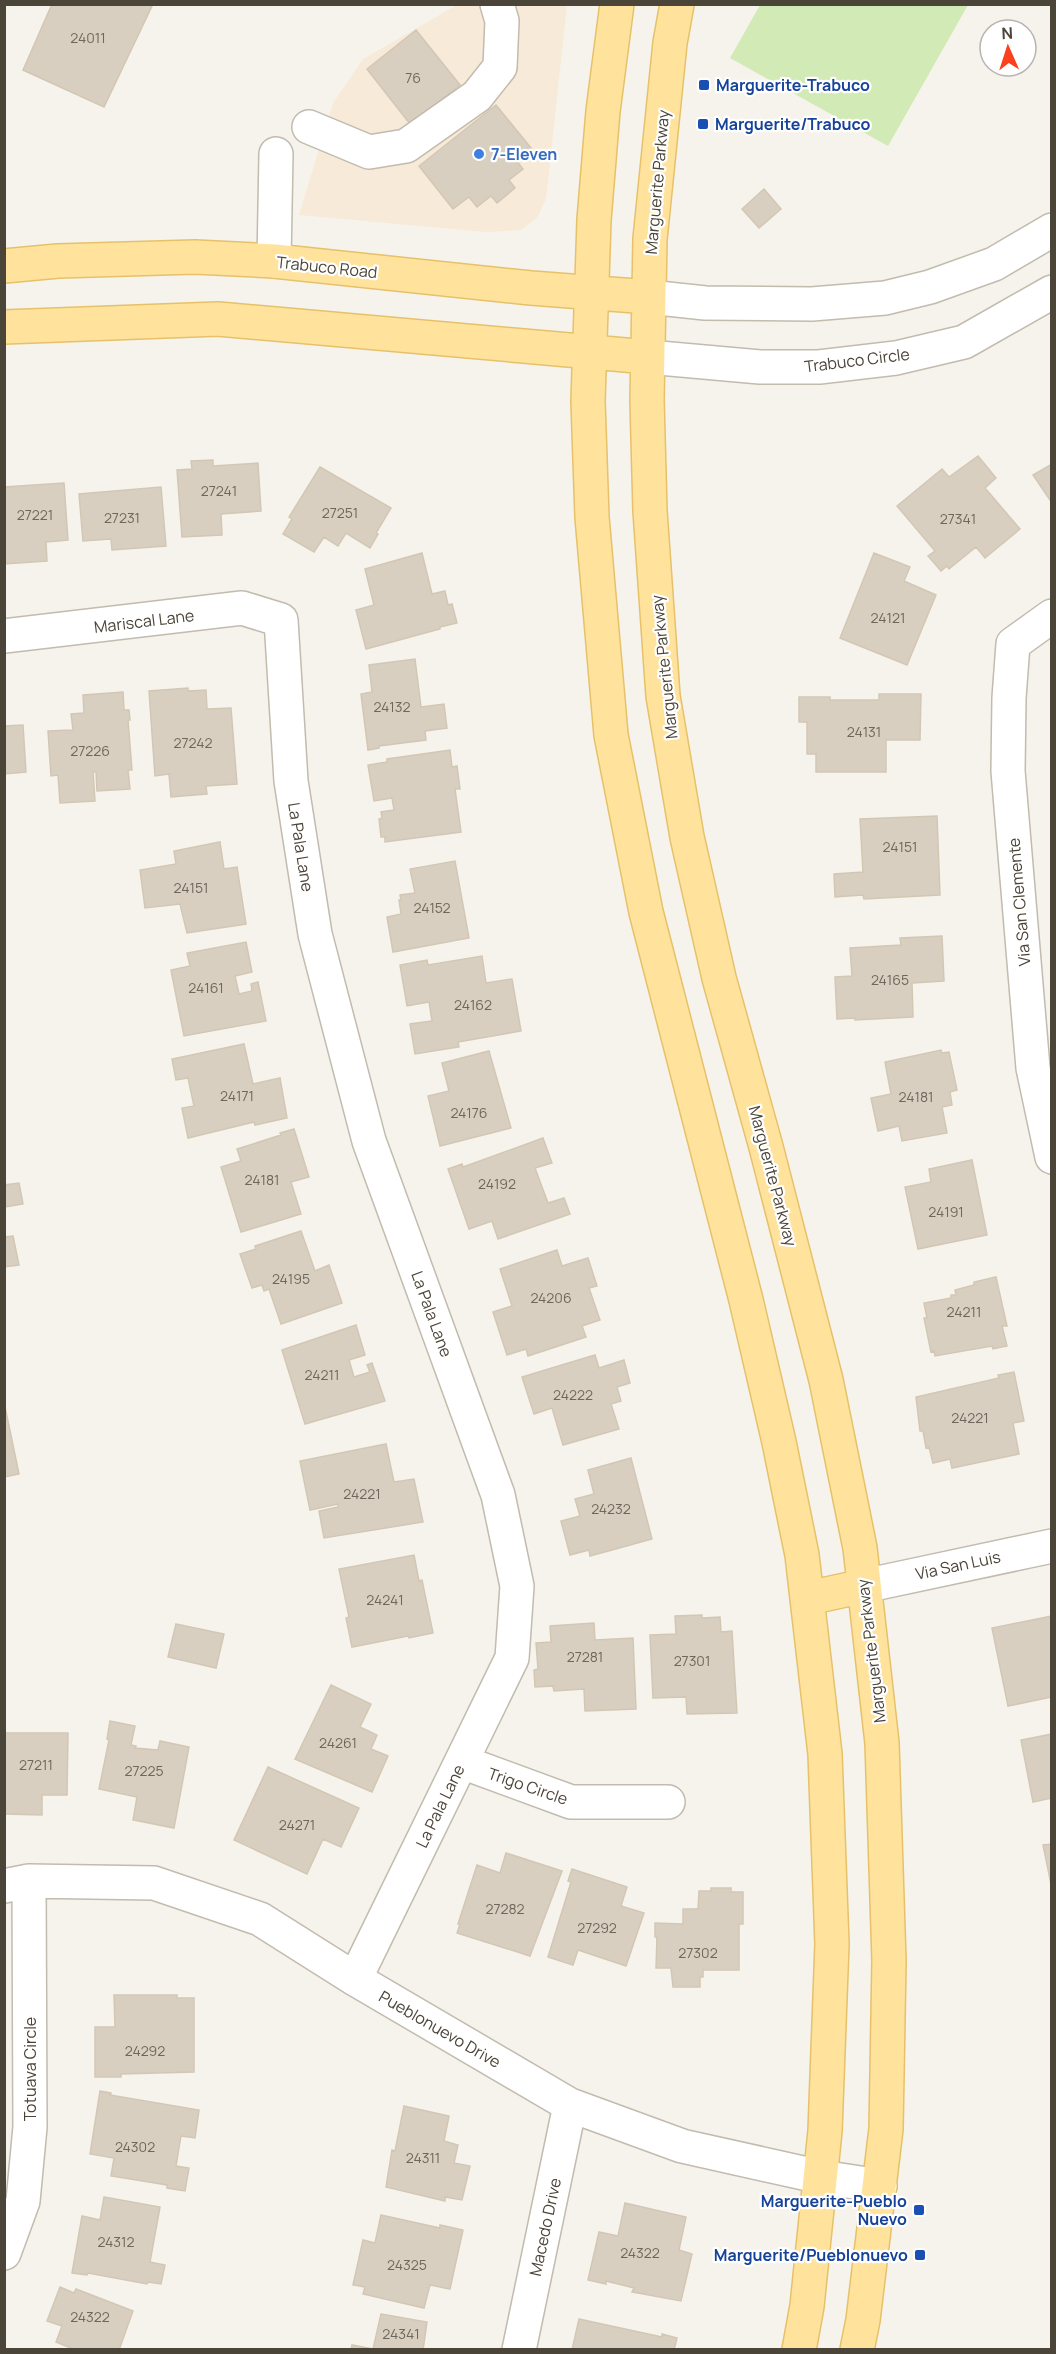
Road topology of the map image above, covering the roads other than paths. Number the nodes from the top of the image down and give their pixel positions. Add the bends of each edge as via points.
1 (497, 4) edge
2 (617, 4) edge
3 (677, 4) edge
4 (309, 127) dead end
5 (276, 154) dead end
6 (1052, 230) edge
7 (274, 261) junction
8 (4, 266) edge
9 (591, 291) junction
10 (1052, 292) edge
11 (649, 297) junction
12 (4, 327) edge
13 (589, 352) junction
14 (648, 357) junction
15 (1052, 616) edge
16 (281, 620) joint
17 (4, 636) edge
18 (1052, 1157) edge
19 (1052, 1546) edge
20 (864, 1586) junction
21 (808, 1598) junction
22 (462, 1762) junction
23 (668, 1802) dead end
24 (17, 1884) edge
25 (355, 1979) junction
26 (570, 2105) junction
27 (821, 2176) junction
28 (880, 2186) junction
29 (4, 2253) edge
30 (519, 2349) edge
31 (799, 2349) edge
32 (857, 2349) edge

1 - 4 street via 502,21 500,67 477,96 406,146 369,152
2 - 9 main road via 603,111
3 - 11 main road, Marguerite Parkway via 650,240
5 - 7 street
6 - 11 street via 994,264 885,298 812,304 705,303
7 - 8 main road, Trabuco Road via 195,257
7 - 9 main road, Trabuco Road
9 - 11 main road, Trabuco Road
9 - 13 main road
10 - 14 street, Trabuco Circle via 964,342 896,358 819,367 760,367
11 - 14 main road, Marguerite Parkway
12 - 13 main road via 218,319
13 - 14 main road
13 - 21 main road via 592,517 611,735 646,912 779,1442
14 - 20 main road, Marguerite Parkway via 650,511 663,696 687,837 718,978 826,1380
15 - 18 street, Via San Clemente via 1014,644 1008,771 1033,1068
16 - 17 street, Mariscal Lane via 242,608
16 - 22 street, La Pala Lane via 291,781 315,934 369,1141 498,1495 517,1586 512,1658
19 - 20 street, Via San Luis
20 - 21 main road
20 - 28 main road, Marguerite Parkway via 882,1743 889,1961 886,2129
21 - 27 main road via 825,1754 832,1944
22 - 23 street, Trigo Circle via 571,1802
22 - 25 street, La Pala Lane
24 - 25 street, Pueblonuevo Drive via 153,1884 260,1919
24 - 29 street, Totuava Circle via 30,2127 23,2201
25 - 26 street, Pueblonuevo Drive
26 - 27 street, Pueblonuevo Drive via 682,2146
26 - 30 street, Macedo Drive
27 - 28 street, Pueblonuevo Drive
27 - 31 main road
28 - 32 main road, Marguerite Parkway

